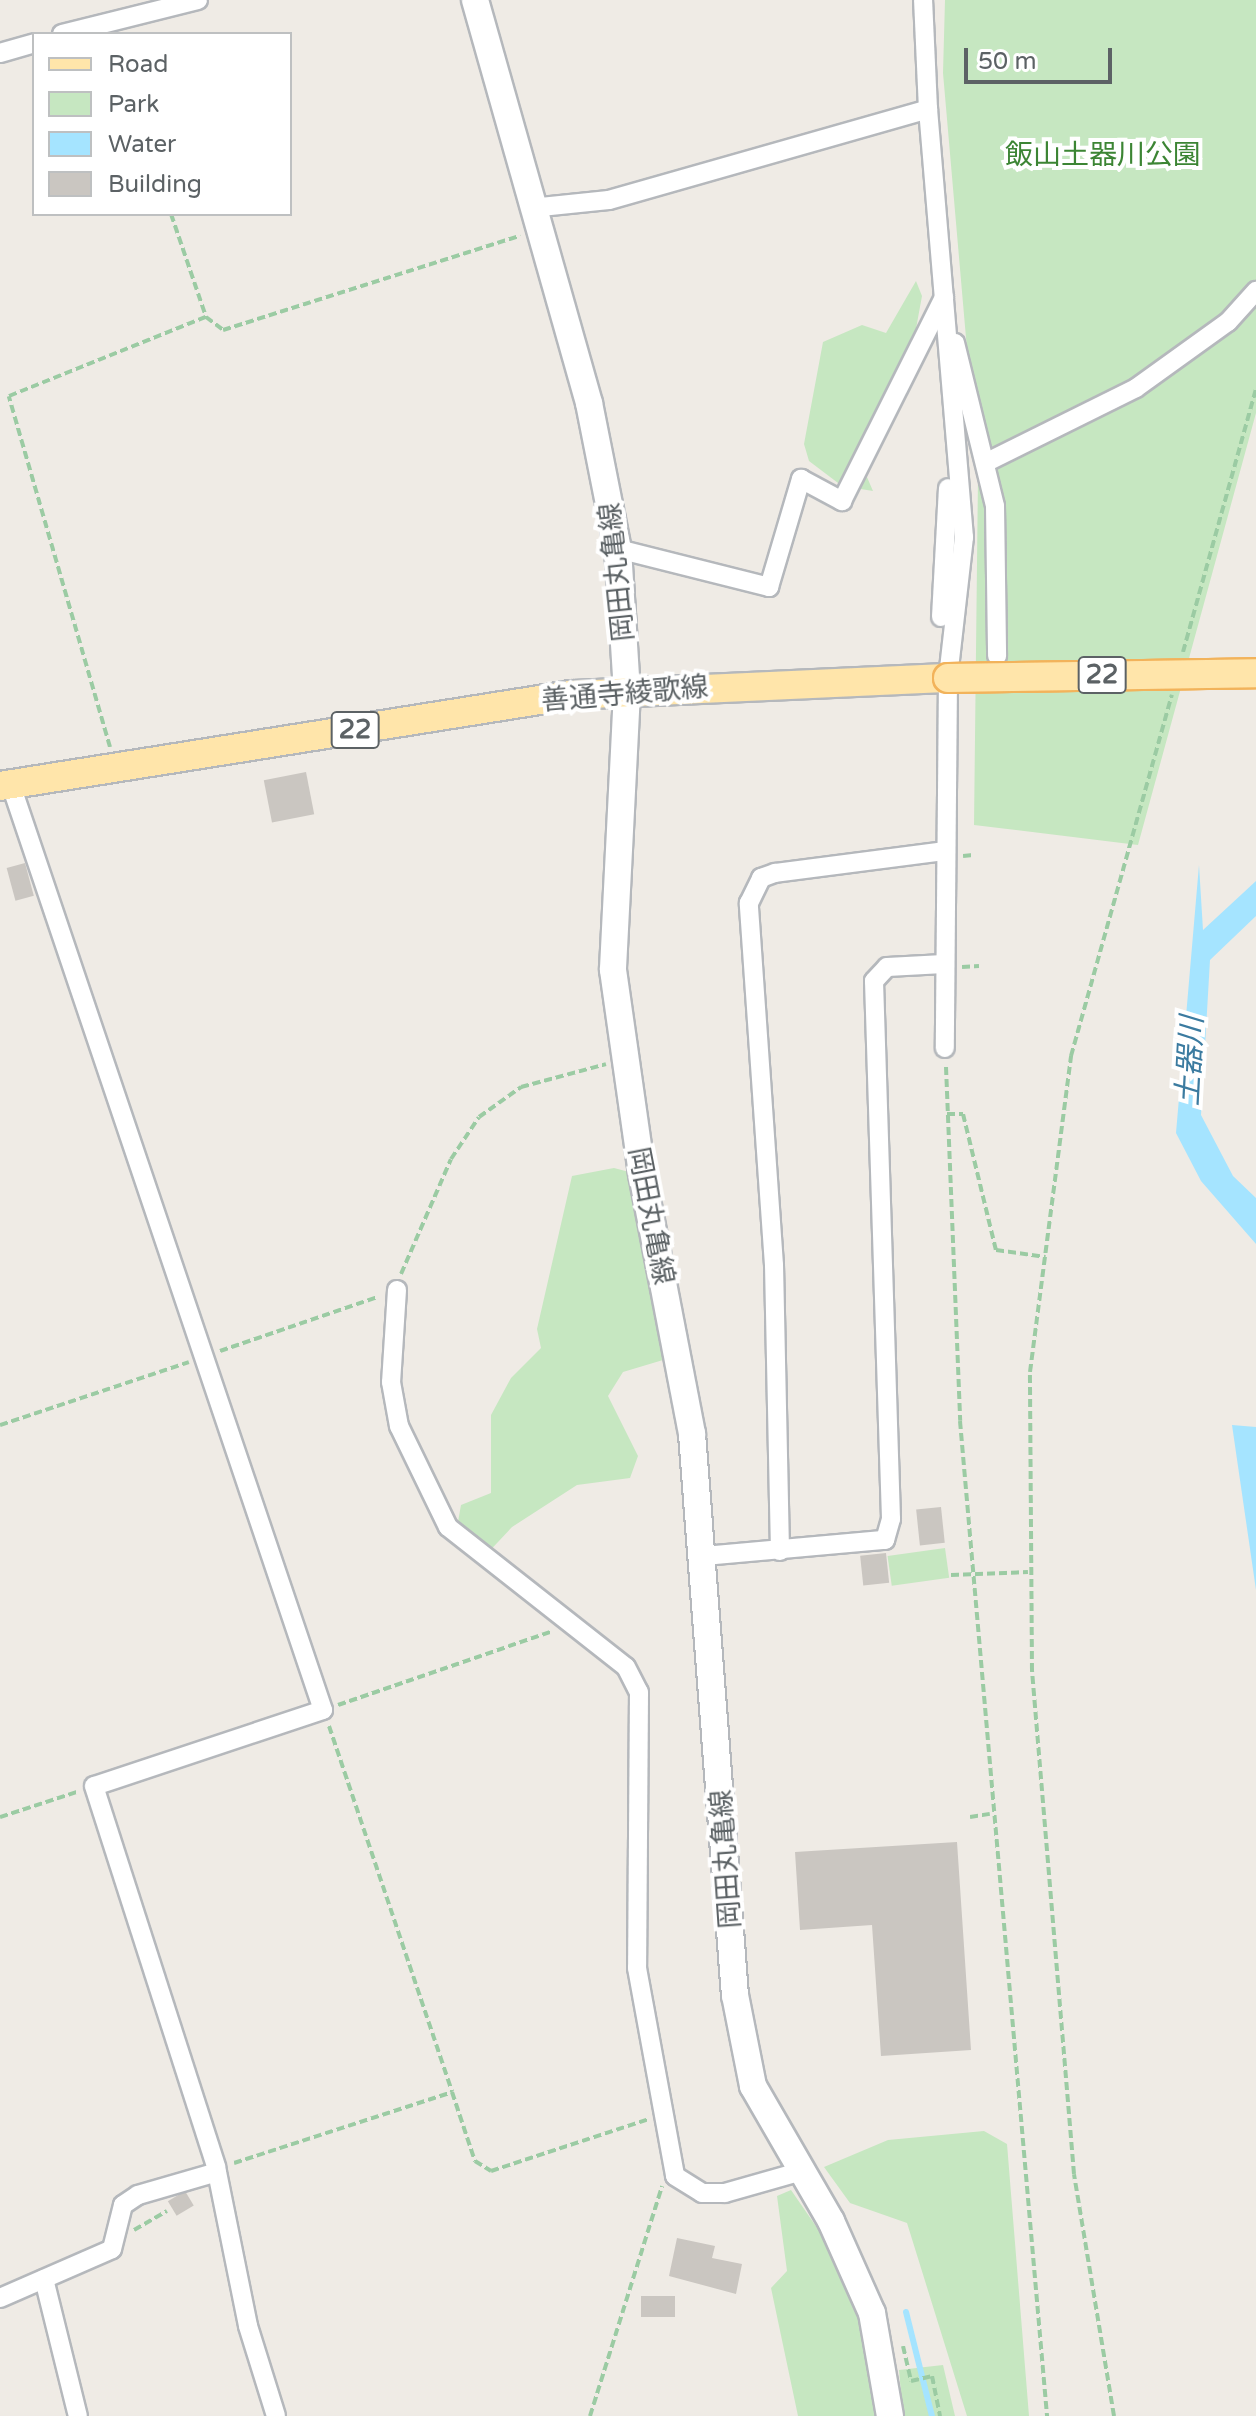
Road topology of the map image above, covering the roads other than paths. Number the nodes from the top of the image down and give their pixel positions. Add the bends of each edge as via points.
1 (198, 0) edge
2 (475, 0) edge
3 (923, 0) edge
4 (70, 32) edge
5 (32, 44) edge
6 (0, 53) edge
7 (928, 109) junction
8 (534, 218) junction
9 (1256, 291) edge
10 (946, 294) junction
11 (948, 324) junction
12 (987, 462) junction
13 (618, 549) junction
14 (941, 617) dead end
15 (997, 656) dead end
16 (1256, 673) edge
17 (948, 678) junction
18 (627, 692) junction
19 (6, 785) edge
20 (945, 851) junction
21 (944, 964) junction
22 (945, 1048) road end
23 (397, 1290) road end
24 (780, 1551) junction
25 (704, 1556) junction
26 (217, 2171) junction
27 (802, 2171) junction
28 (44, 2279) junction
29 (0, 2298) edge
30 (78, 2416) edge
31 (276, 2416) edge
32 (890, 2416) edge

1 - 4 street
2 - 8 main road, 岡田丸亀線
3 - 7 street
5 - 6 street
7 - 8 street
7 - 10 street
8 - 13 main road, 岡田丸亀線 via 589,403
9 - 12 street via 1228,322 1136,388
10 - 11 street
10 - 13 street via 842,501 801,479 769,587
11 - 12 street
11 - 14 street via 939,352 950,507
11 - 17 street via 964,537
12 - 15 street
13 - 18 main road, 岡田丸亀線
16 - 17 main road, 善通寺綾歌線 / 22, bridge
17 - 18 main road, 善通寺綾歌線 / 22
17 - 20 street
18 - 19 main road, 善通寺綾歌線 / 22
18 - 25 main road, 岡田丸亀線 via 611,915 624,1063 692,1434
19 - 26 street via 323,1710 94,1786
20 - 21 street
20 - 24 street via 775,873 761,878 749,903 774,1265
21 - 22 street
21 - 24 street via 887,967 874,981 891,1519 878,1545
23 - 27 street via 391,1382 399,1426 448,1527 626,1667 644,1712 637,1968 672,2162 681,2185 702,2193 782,2181
24 - 25 street
25 - 27 main road, 岡田丸亀線 via 735,1995 753,2086
26 - 28 street via 123,2205 112,2249
26 - 31 street via 248,2326
27 - 32 main road, 岡田丸亀線 via 872,2313
28 - 29 street
28 - 30 street

